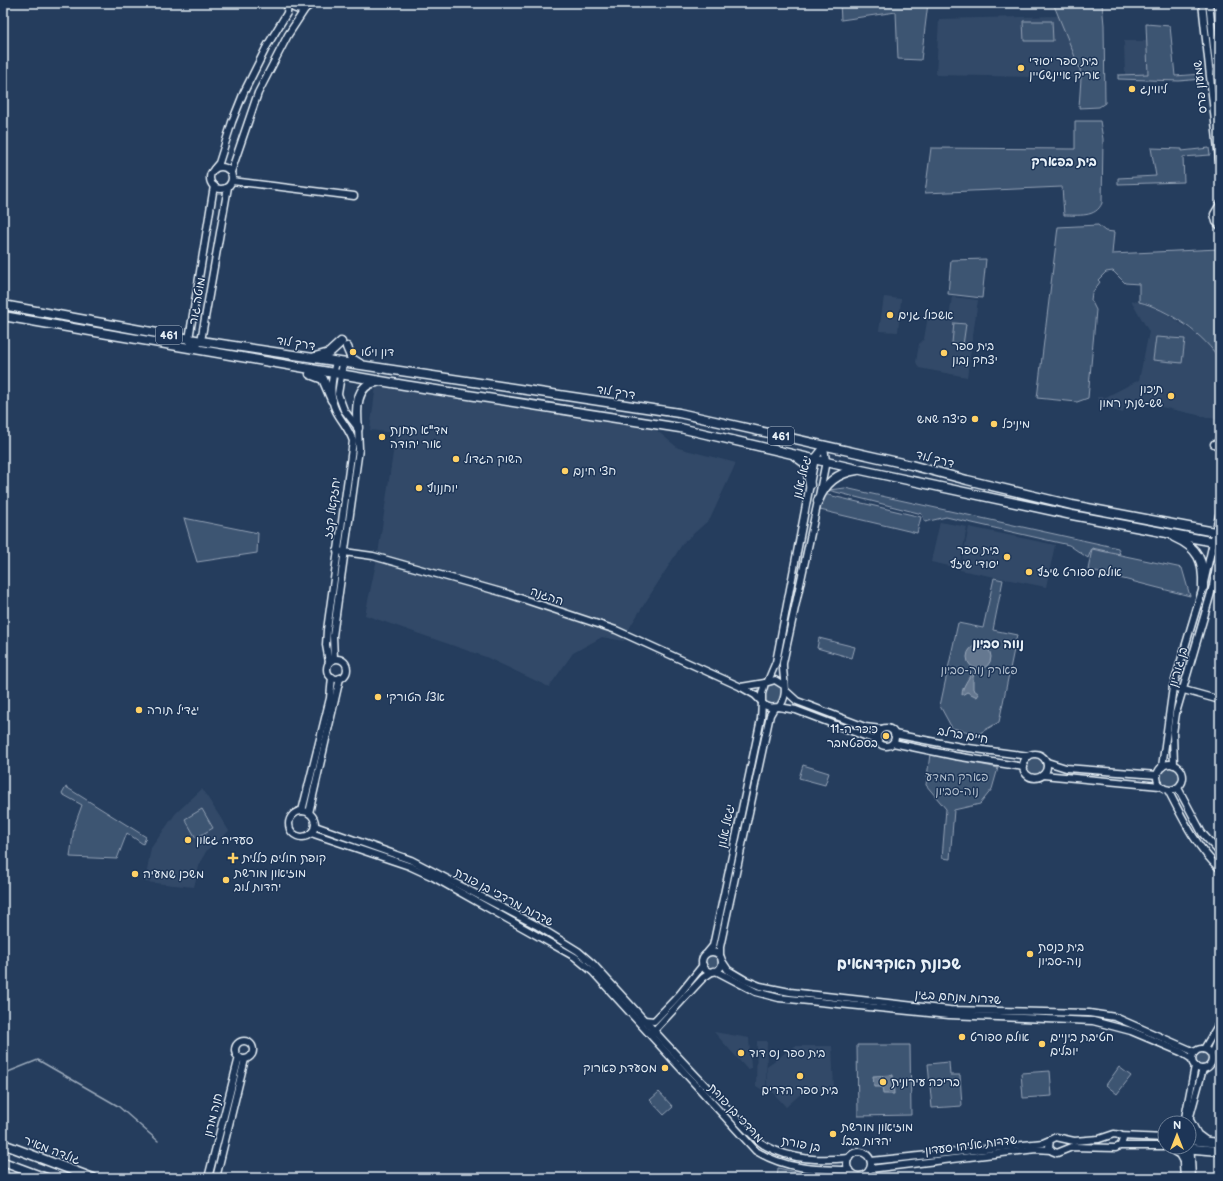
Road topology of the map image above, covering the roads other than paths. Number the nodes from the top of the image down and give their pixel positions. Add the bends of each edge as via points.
1 (288, 3) edge
2 (312, 3) edge
3 (1202, 3) edge
4 (1209, 3) edge
5 (305, 9) junction
6 (1220, 101) edge
7 (1220, 168) edge
8 (214, 170) junction
9 (231, 172) junction
10 (232, 181) junction
11 (214, 186) junction
12 (228, 187) junction
13 (354, 196) dead end
14 (1220, 204) edge
15 (1220, 226) edge
16 (3, 306) edge
17 (3, 316) edge
18 (189, 339) junction
19 (201, 341) junction
20 (193, 349) junction
21 (215, 353) junction
22 (313, 358) junction
23 (340, 362) junction
24 (362, 366) junction
25 (337, 374) junction
26 (391, 383) junction
27 (332, 400) junction
28 (358, 428) junction
29 (824, 447) junction
30 (786, 451) junction
31 (815, 458) junction
32 (826, 461) junction
33 (861, 470) junction
34 (810, 485) junction
35 (818, 502) junction
36 (1220, 511) edge
37 (1164, 533) junction
38 (1217, 533) edge
39 (1217, 543) edge
40 (341, 551) junction
41 (1220, 565) edge
42 (1215, 577) junction
43 (1203, 587) junction
44 (332, 661) junction
45 (332, 677) junction
46 (340, 678) junction
47 (767, 682) junction
48 (741, 687) junction
49 (1173, 687) junction
50 (784, 688) junction
51 (1183, 690) junction
52 (1220, 700) edge
53 (762, 702) junction
54 (776, 707) junction
55 (881, 729) junction
56 (894, 734) junction
57 (878, 741) junction
58 (893, 743) junction
59 (1029, 756) junction
60 (1047, 762) junction
61 (1174, 765) junction
62 (1024, 767) junction
63 (1162, 767) junction
64 (1043, 775) junction
65 (1157, 775) junction
66 (1160, 786) junction
67 (1178, 788) junction
68 (1168, 790) junction
69 (302, 811) junction
70 (309, 813) junction
71 (315, 826) junction
72 (311, 833) junction
73 (1220, 854) edge
74 (1220, 869) edge
75 (708, 952) junction
76 (721, 959) junction
77 (703, 965) junction
78 (714, 971) junction
79 (644, 1020) junction
80 (1220, 1022) edge
81 (652, 1034) junction
82 (1220, 1034) edge
83 (1204, 1049) junction
84 (1195, 1052) junction
85 (1211, 1054) junction
86 (1192, 1058) junction
87 (1195, 1066) junction
88 (1203, 1069) junction
89 (1186, 1115) edge
90 (1187, 1115) edge
91 (1197, 1135) edge
92 (1120, 1136) junction
93 (1157, 1138) edge
94 (1050, 1140) junction
95 (1197, 1141) edge
96 (1206, 1142) junction
97 (1220, 1143) edge
98 (3, 1144) edge
99 (1120, 1146) junction
100 (1157, 1146) edge
101 (1197, 1149) edge
102 (1051, 1150) junction
103 (1220, 1151) edge
104 (1179, 1155) edge
105 (1184, 1155) edge
106 (1186, 1155) edge
107 (849, 1158) junction
108 (871, 1161) junction
109 (1184, 1161) junction
110 (3, 1162) edge
111 (870, 1169) junction
112 (849, 1170) junction
113 (46, 1178) edge
114 (93, 1178) edge
115 (208, 1178) edge
116 (216, 1178) edge
117 (1185, 1178) edge
118 (1191, 1178) edge

1 - 5 street via 294,9
1 - 8 street via 287,13 244,92 219,163
2 - 5 street
3 - 7 street, שמעון פרס
4 - 6 street, שמעון פרס
5 - 9 street via 258,92
8 - 9 street via 223,167
8 - 11 street via 210,177
9 - 10 street
10 - 12 street
10 - 13 street
11 - 12 street via 222,189
11 - 18 street, מוטה גור
12 - 19 street, מוטה גור
14 - 15 street via 1214,214
16 - 18 main road, דרך לוד / 461
17 - 20 main road, דרך לוד / 461
18 - 19 main road, דרך לוד / 461
18 - 20 street, מוטה גור
19 - 20 street, מוטה גור
19 - 22 main road, דרך לוד / 461
20 - 21 main road, דרך לוד / 461
21 - 25 main road, דרך לוד / 461
21 - 27 main road via 319,376 326,384
22 - 23 main road, דרך לוד / 461
22 - 24 main road via 344,345 352,359
23 - 24 main road, דרך לוד / 461
23 - 25 street, יחזקאל קזז
24 - 29 main road, דרך לוד / 461 via 679,413
25 - 26 main road, דרך לוד / 461
25 - 27 street, יחזקאל קזז via 331,388
25 - 28 street, יחזקאל קזז via 340,403
26 - 28 main road via 368,384 361,390
26 - 30 main road, דרך לוד / 461 via 680,428
27 - 40 street, יחזקאל קזז via 353,441
28 - 40 street, יחזקאל קזז via 359,449
29 - 31 street, יגאל אלון
29 - 32 street, יגאל אלון
29 - 38 main road, דרך לוד / 461 via 911,465 1093,510
30 - 31 main road, דרך לוד / 461
30 - 34 main road via 806,464
31 - 32 main road, דרך לוד / 461
31 - 34 street, יגאל אלון
32 - 33 main road, דרך לוד / 461
32 - 35 street, יגאל אלון
33 - 35 main road via 836,477 825,487
33 - 37 main road, דרך לוד / 461 via 1072,516
34 - 47 street, יגאל אלון via 776,662
35 - 50 street, יגאל אלון via 783,663
36 - 38 street
37 - 39 main road, דרך לוד / 461
37 - 43 main road via 1182,541 1197,553 1203,568
38 - 39 street
39 - 42 street, בן גוריון
39 - 43 street
40 - 44 street, יחזקאל קזז via 327,630 326,645
40 - 48 street, ההגנה via 373,556 508,594 616,630
41 - 42 main road
42 - 51 street, בן גוריון
43 - 49 street
44 - 45 street via 328,670
44 - 46 street via 341,660 347,667 345,674
45 - 46 street
45 - 69 street via 330,698
46 - 70 street
47 - 48 street
47 - 50 street via 775,680
47 - 53 street
48 - 53 street, ההגנה
49 - 51 street
49 - 63 street
50 - 54 street via 784,699
50 - 55 street via 797,701 865,727
51 - 52 street
51 - 61 street, בן גוריון via 1173,734
53 - 54 street via 767,707
53 - 75 street, יגאל אלון via 761,719 713,946
54 - 57 street via 796,710
54 - 76 street, יגאל אלון via 770,715 720,947
55 - 56 street via 890,729
55 - 57 street via 877,733
56 - 58 street
56 - 59 street, חיים ברלב via 961,747
57 - 58 street via 885,746
58 - 62 street, חיים ברלב
59 - 60 street via 1041,756
59 - 62 street
60 - 64 street
60 - 65 street via 1066,768
61 - 63 street via 1166,764
61 - 67 street via 1182,773 1183,779
62 - 64 street via 1030,777 1038,778
63 - 65 street
64 - 66 street
65 - 66 street
66 - 68 street
67 - 68 street
67 - 73 street via 1202,833
68 - 74 street via 1192,837
69 - 70 street
69 - 72 street via 295,813 290,819 289,827 301,837
70 - 71 street via 314,819
71 - 72 street
71 - 79 street, שדרות מרדכי בן פורת via 411,860 536,925 578,951 593,964
72 - 81 street, שדרות מרדכי בן פורת via 409,866 568,953 593,972
75 - 76 street via 716,952
75 - 77 street via 703,956
76 - 78 street via 720,967
76 - 84 street, שדרות מנחם בגין via 728,970 745,980 790,992 950,1010 1089,1013 1115,1017
77 - 78 street via 707,970
77 - 79 street via 654,1021
78 - 81 street via 703,978
78 - 86 street, שדרות מנחם בגין via 756,992 779,998 949,1015 1093,1022 1131,1030
79 - 81 street, שדרות מרדכי בן פורת
80 - 83 street
81 - 107 street, בן פורת via 764,1146 791,1156 805,1158
81 - 112 street, מרדכי בן פורת via 756,1151 768,1158 801,1168
82 - 85 street
83 - 84 street
83 - 85 street
84 - 86 street
85 - 88 street via 1211,1064
86 - 87 street
87 - 88 street
87 - 89 street
88 - 90 street
91 - 96 main road
92 - 93 street
92 - 94 street, שדרות אליהו סעדון via 1115,1134 1099,1139 1074,1141 1057,1137
92 - 99 street via 1123,1141
94 - 102 street
94 - 108 street, שדרות אליהו סעדון via 1043,1143
95 - 96 main road
96 - 97 main road
98 - 114 main road, גולדה מאיר
99 - 100 street
99 - 102 street, שדרות אליהו סעדון via 1069,1147 1058,1153
101 - 103 main road
102 - 111 street, שדרות אליהו סעדון via 1026,1150
104 - 109 main road
105 - 109 main road
106 - 118 main road
107 - 108 street via 855,1152 863,1152
107 - 112 street
108 - 111 street
109 - 117 main road
110 - 113 main road
111 - 112 street via 862,1176 852,1174
115 - 116 street, חנה מרון via 242,1058

